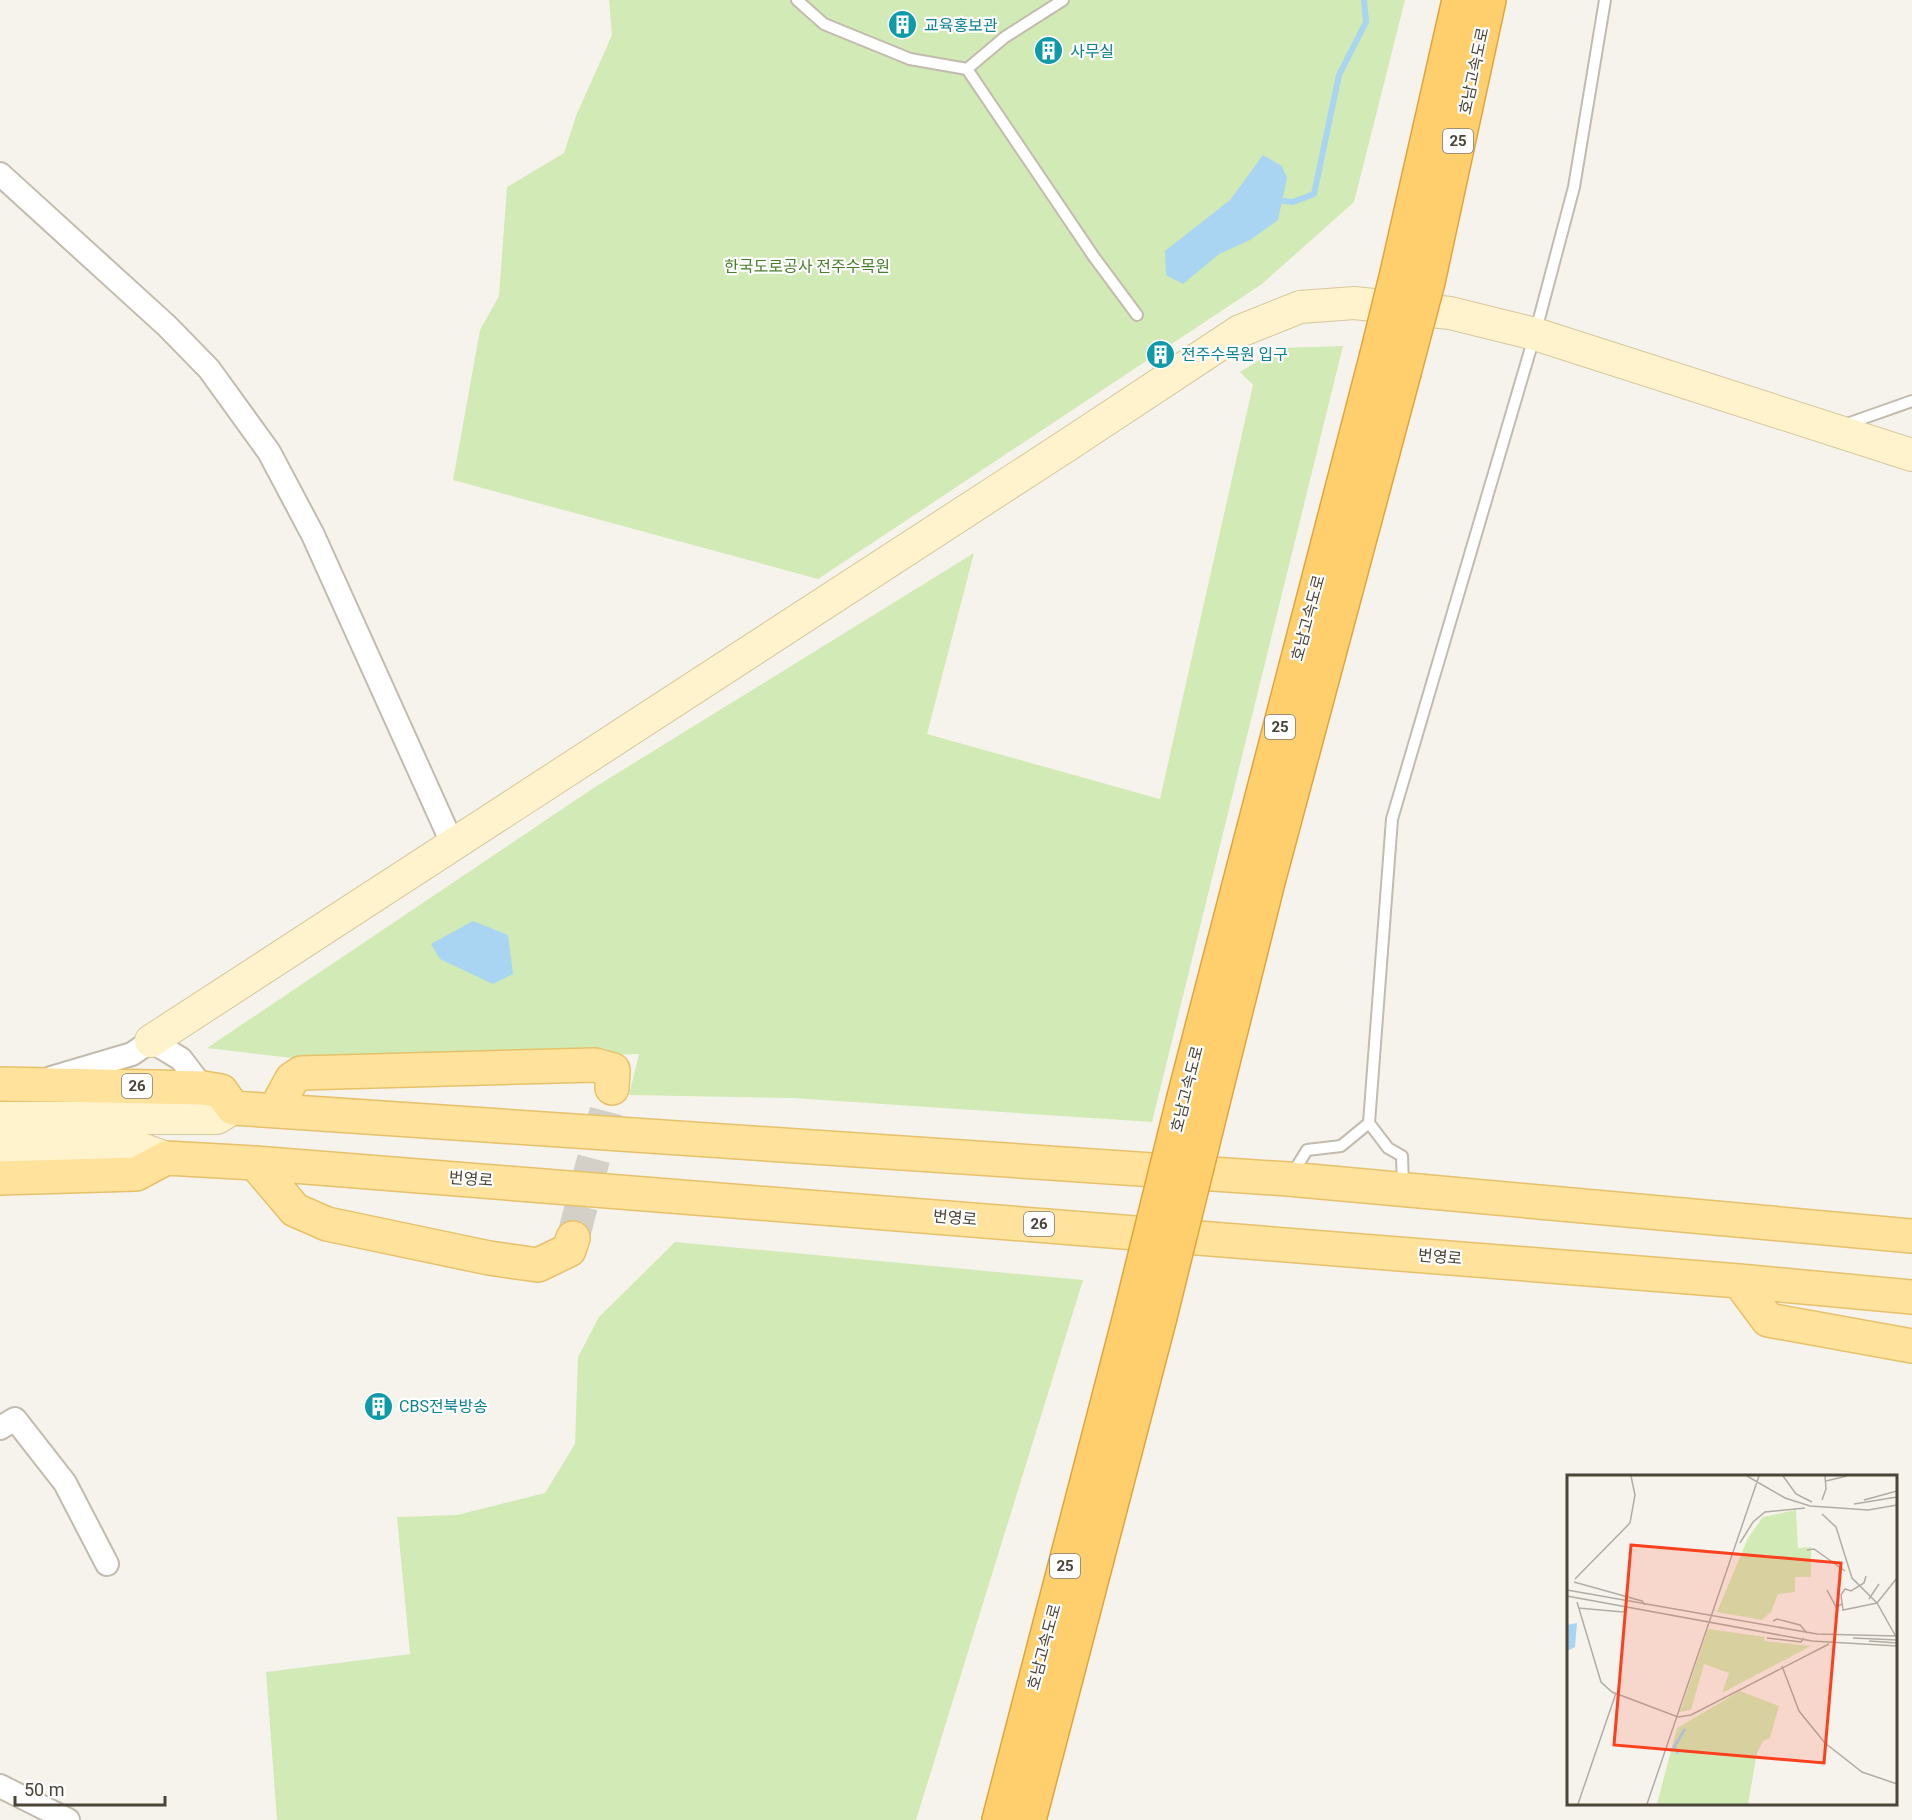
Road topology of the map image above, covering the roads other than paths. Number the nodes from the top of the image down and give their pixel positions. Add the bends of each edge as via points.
1 (797, 0) edge
2 (1063, 0) edge
3 (1459, 0) edge
4 (1489, 0) edge
5 (1605, 0) edge
6 (967, 69) junction
7 (0, 174) edge
8 (1412, 277) junction
9 (1137, 315) dead end
10 (1536, 334) junction
11 (1912, 401) edge
12 (1830, 429) junction
13 (1912, 455) edge
14 (453, 845) junction
15 (151, 1041) junction
16 (33, 1083) junction
17 (0, 1084) edge
18 (203, 1088) junction
19 (612, 1088) tunnel mouth
20 (233, 1108) junction
21 (275, 1110) junction
22 (0, 1118) edge
23 (1369, 1123) junction
24 (0, 1146) edge
25 (166, 1158) junction
26 (255, 1163) junction
27 (0, 1178) edge
28 (1288, 1179) junction
29 (1403, 1190) junction
30 (1912, 1236) edge
31 (573, 1238) tunnel mouth
32 (1740, 1281) junction
33 (1912, 1297) edge
34 (1145, 1314) junction
35 (1912, 1346) edge
36 (0, 1428) edge
37 (107, 1564) dead end
38 (1014, 1761) junction
39 (0, 1786) edge
40 (68, 1820) edge
41 (980, 1820) edge
42 (999, 1820) edge
43 (1029, 1820) edge

1 - 6 lane via 824,24 910,59
2 - 6 lane via 1005,37
3 - 8 highway, 호남고속도로 / 25
4 - 8 highway, 호남고속도로 / 25
5 - 10 lane via 1574,187
6 - 9 lane
7 - 14 street via 202,362 269,452 323,555
8 - 34 highway, 호남고속도로 / 25, bridge
10 - 12 street
10 - 14 street via 1450,314 1354,303 1300,307 1240,331
10 - 23 lane via 1392,819
11 - 12 lane
12 - 13 street
14 - 15 street
15 - 16 street via 132,1054
15 - 18 street via 181,1059
16 - 17 main road, 26
16 - 18 main road, 26
18 - 20 main road, 26 via 220,1091
19 - 21 main road via 614,1070 595,1065 301,1073 292,1079
20 - 21 main road
20 - 22 street via 217,1118
21 - 28 main road
23 - 28 lane via 1341,1146 1307,1150
23 - 29 lane via 1388,1148 1402,1156
24 - 25 street, 번영로 via 125,1143
25 - 26 main road, 번영로 / 26
25 - 27 main road via 136,1174
26 - 31 main road via 295,1210 327,1224 538,1265 569,1250
26 - 32 main road, 번영로 / 26
28 - 29 main road
29 - 30 main road
32 - 33 main road, 번영로 / 26
32 - 35 main road via 1768,1320
34 - 38 highway, 호남고속도로 / 25
34 - 43 highway, 호남고속도로 / 25
36 - 37 street via 15,1419 58,1473
38 - 41 highway via 997,1780
38 - 42 highway, 호남고속도로 / 25
39 - 40 street

